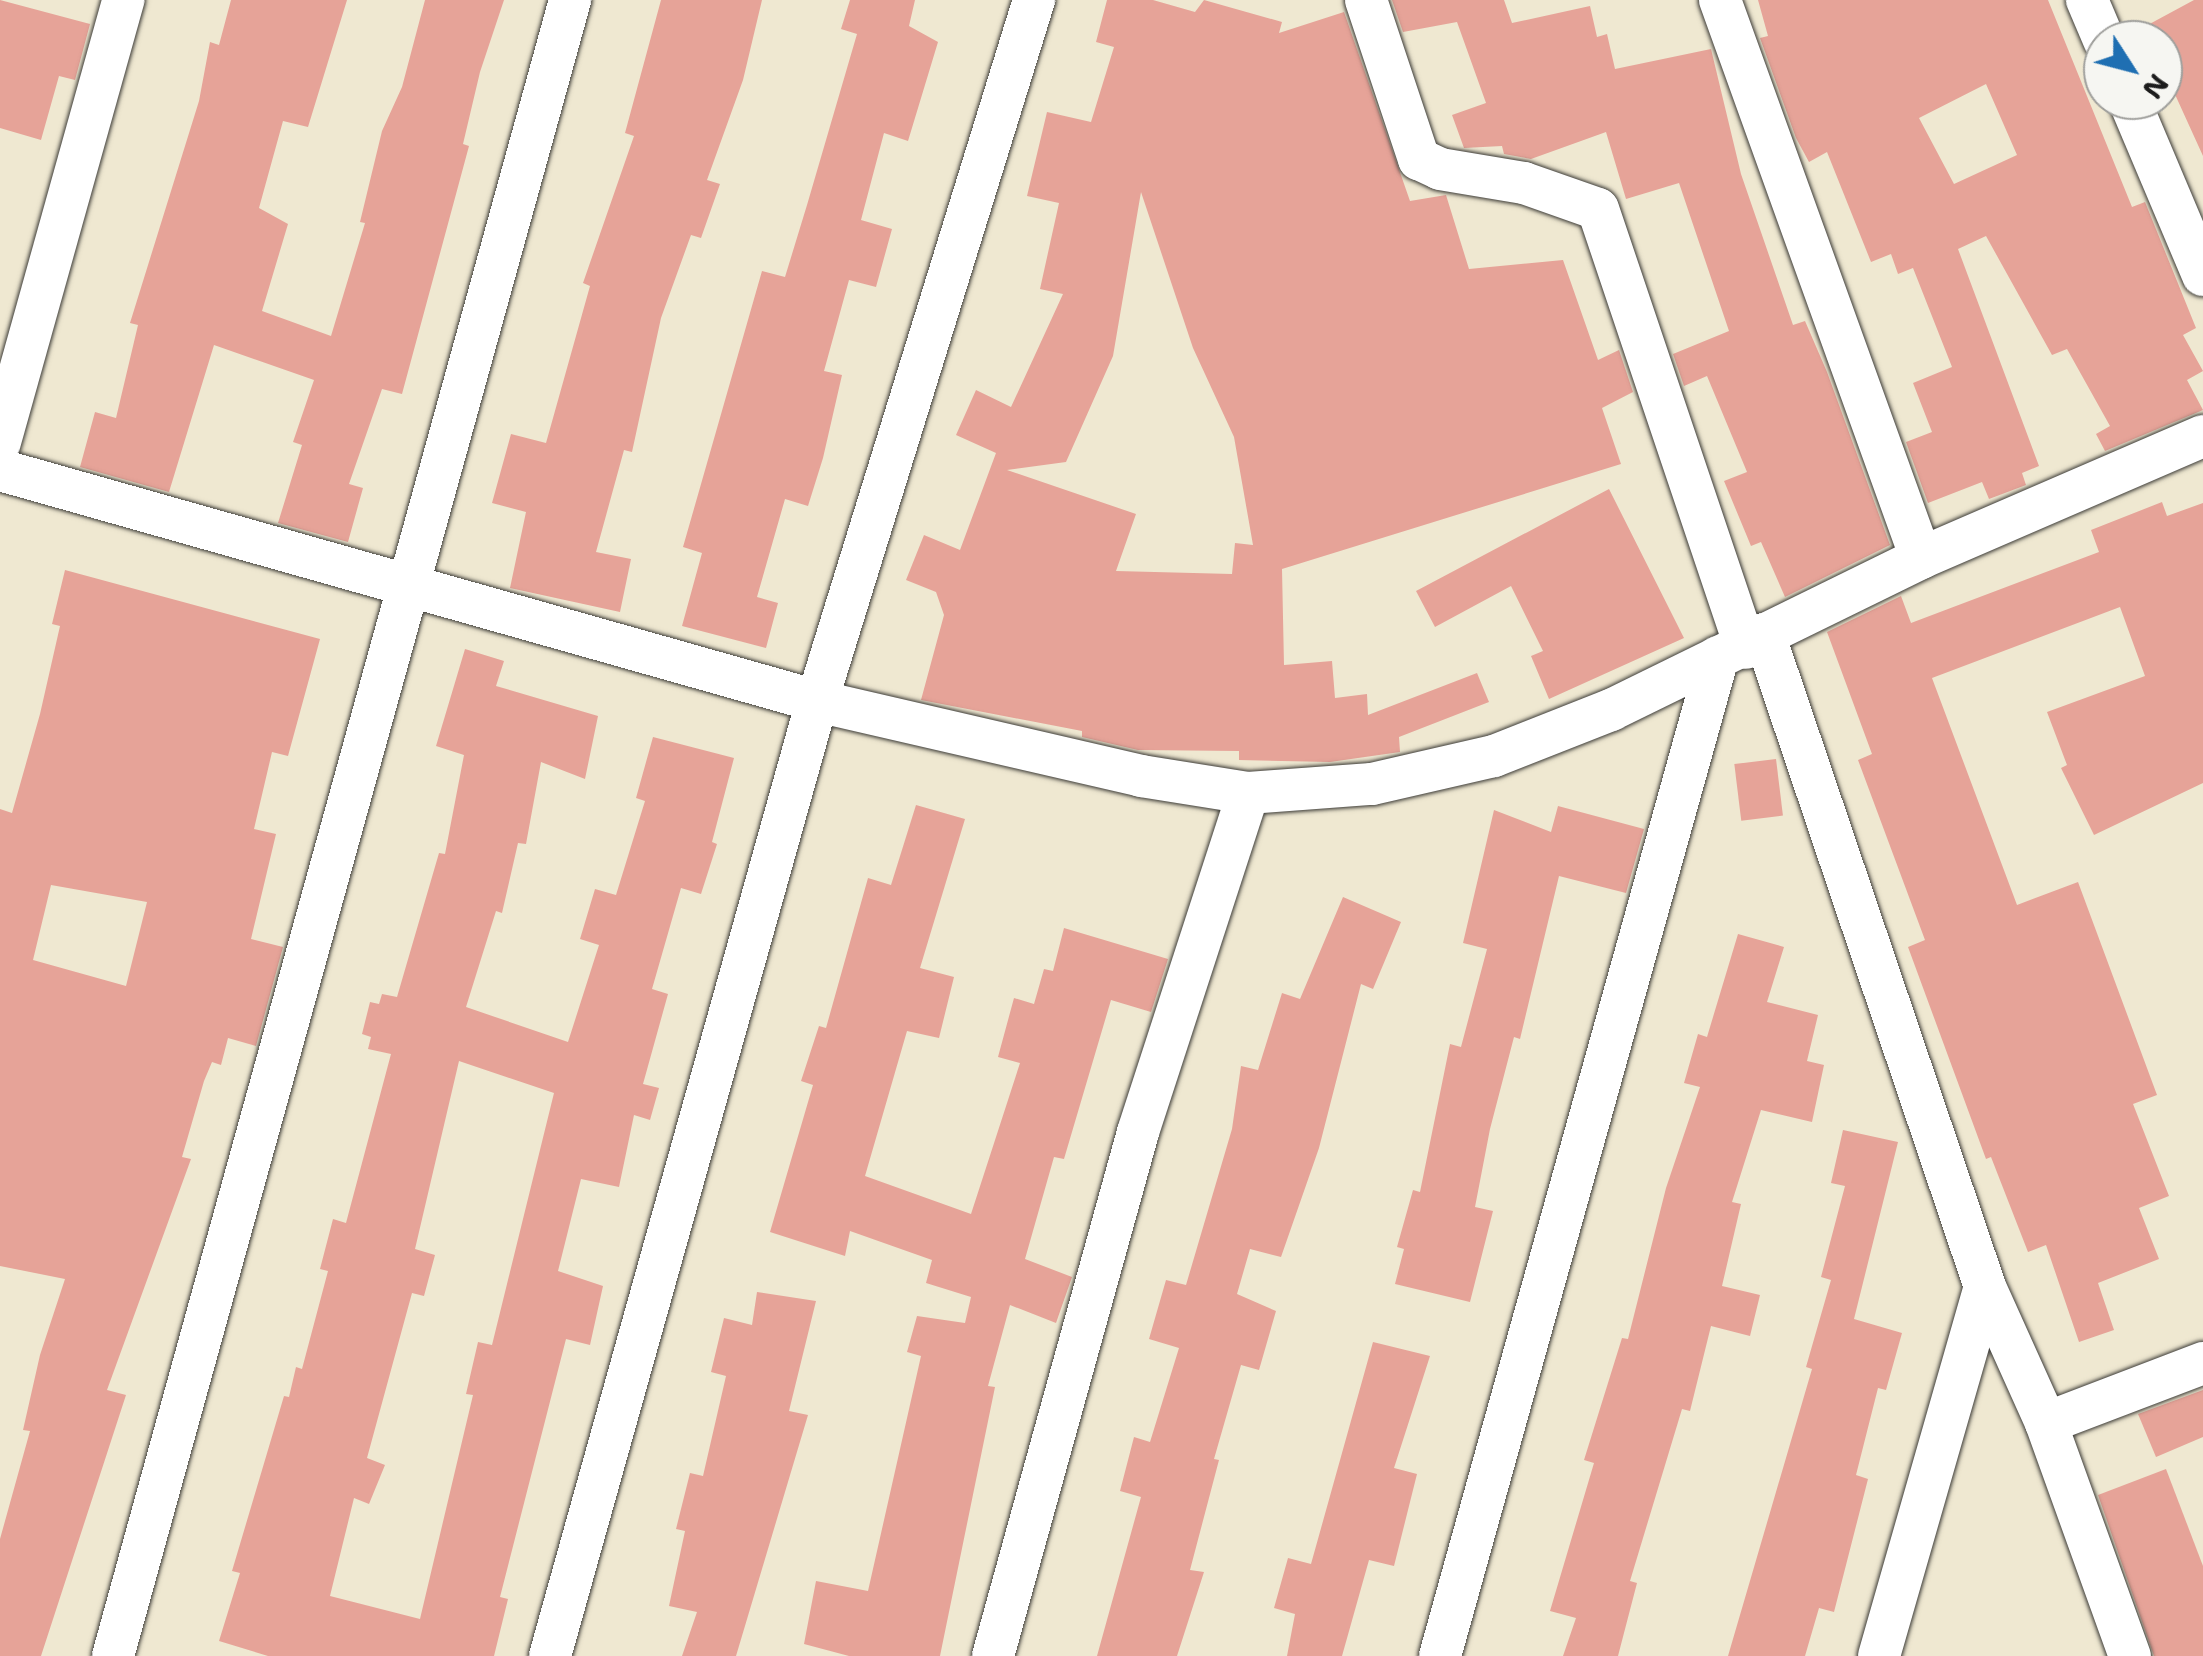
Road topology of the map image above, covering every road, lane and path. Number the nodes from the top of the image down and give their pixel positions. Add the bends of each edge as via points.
1 (123, 0) edge
2 (570, 0) edge
3 (1034, 0) edge
4 (1366, 0) edge
5 (1720, 0) edge
6 (2137, 120) edge
7 (2203, 275) edge
8 (2203, 436) edge
9 (0, 442) edge
10 (0, 470) edge
11 (1921, 558) junction
12 (404, 588) junction
13 (1743, 646) junction
14 (817, 701) junction
15 (1248, 793) junction
16 (1985, 1287) junction
17 (2203, 1363) edge
18 (2046, 1423) junction
19 (113, 1656) edge
20 (550, 1656) edge
21 (993, 1656) edge
22 (1440, 1656) edge
23 (1879, 1656) edge
24 (2130, 1656) edge

1 - 9 street
2 - 12 street
3 - 14 street
4 - 13 street via 1419,159 1440,170 1524,183 1598,209
5 - 11 street
6 - 7 street
8 - 11 street
10 - 12 street
11 - 13 street
12 - 14 street
12 - 19 street
13 - 15 street via 1494,756 1372,784
13 - 16 street
13 - 22 street
14 - 15 street via 1141,776
14 - 20 street
15 - 21 street via 1138,1132
16 - 18 street
16 - 23 street
17 - 18 street
18 - 24 street

